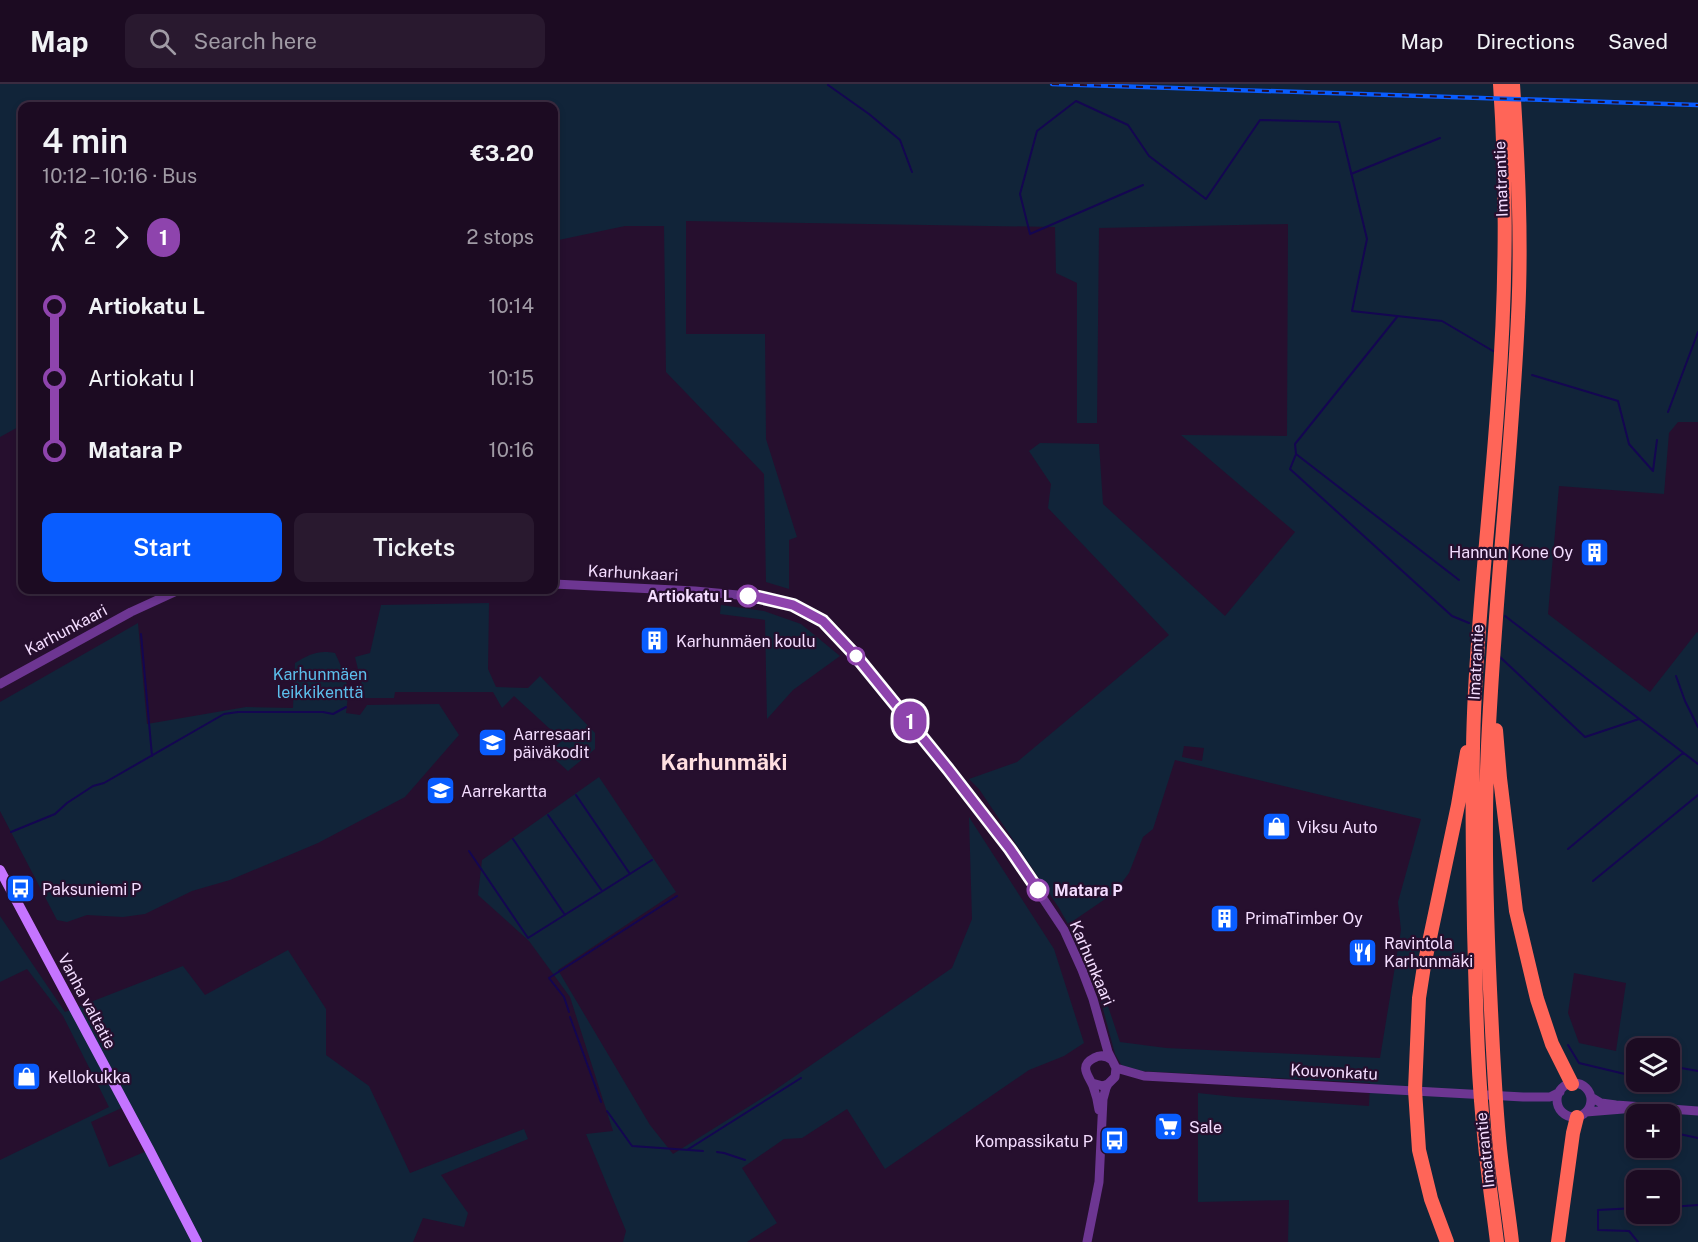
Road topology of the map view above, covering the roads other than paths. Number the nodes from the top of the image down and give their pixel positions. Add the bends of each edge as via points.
1 (1500, 84) edge
2 (1514, 84) edge
3 (1510, 129) junction
4 (558, 584) edge
5 (170, 594) edge
6 (1492, 671) junction
7 (0, 684) edge
8 (1474, 712) junction
9 (0, 870) edge
10 (1101, 1025) junction
11 (1096, 1056) junction
12 (1114, 1064) junction
13 (1144, 1076) junction
14 (1092, 1083) junction
15 (1110, 1083) junction
16 (1566, 1088) junction
17 (1415, 1090) junction
18 (1523, 1097) junction
19 (1591, 1097) junction
20 (1626, 1106) edge
21 (1559, 1108) junction
22 (1626, 1109) edge
23 (1680, 1110) edge
24 (1698, 1111) edge
25 (1582, 1115) junction
26 (1102, 1129) junction
27 (197, 1242) edge
28 (1088, 1242) edge
29 (1447, 1242) edge
30 (1497, 1242) edge
31 (1512, 1242) edge
32 (1558, 1242) edge

1 - 3 highway, Imatrantie
2 - 3 highway, Imatrantie
3 - 6 highway, Imatrantie via 1519,226 1518,314
3 - 8 highway, Imatrantie via 1498,398
4 - 10 street, Karhunkaari via 759,597 793,605 823,621 876,679 1010,849 1064,930
5 - 7 street, Karhunkaari
6 - 16 highway via 1516,911 1537,999
6 - 31 highway, Imatrantie via 1487,771 1488,926 1499,1138
8 - 17 highway via 1419,998
8 - 30 highway, Imatrantie via 1475,971 1485,1142
9 - 27 main road, Vanha valtatie
10 - 11 street, Karhunkaari
10 - 12 street, Karhunkaari
11 - 12 street
11 - 14 street via 1086,1070
12 - 13 street, Kouvonkatu
12 - 15 street via 1116,1073
13 - 15 street, Kouvonkatu
13 - 17 street, Kouvonkatu
14 - 15 street
14 - 26 street
15 - 26 street via 1103,1099
16 - 18 street, Kouvonkatu via 1550,1097
16 - 19 street via 1577,1084 1586,1088
16 - 21 street via 1558,1097
17 - 18 street, Kouvonkatu
17 - 29 highway via 1419,1150
18 - 21 street, Kouvonkatu
19 - 20 street via 1601,1103
19 - 25 street via 1589,1108
21 - 25 street via 1567,1115
22 - 25 street
23 - 24 street
25 - 32 highway via 1573,1133
26 - 28 street via 1099,1182

